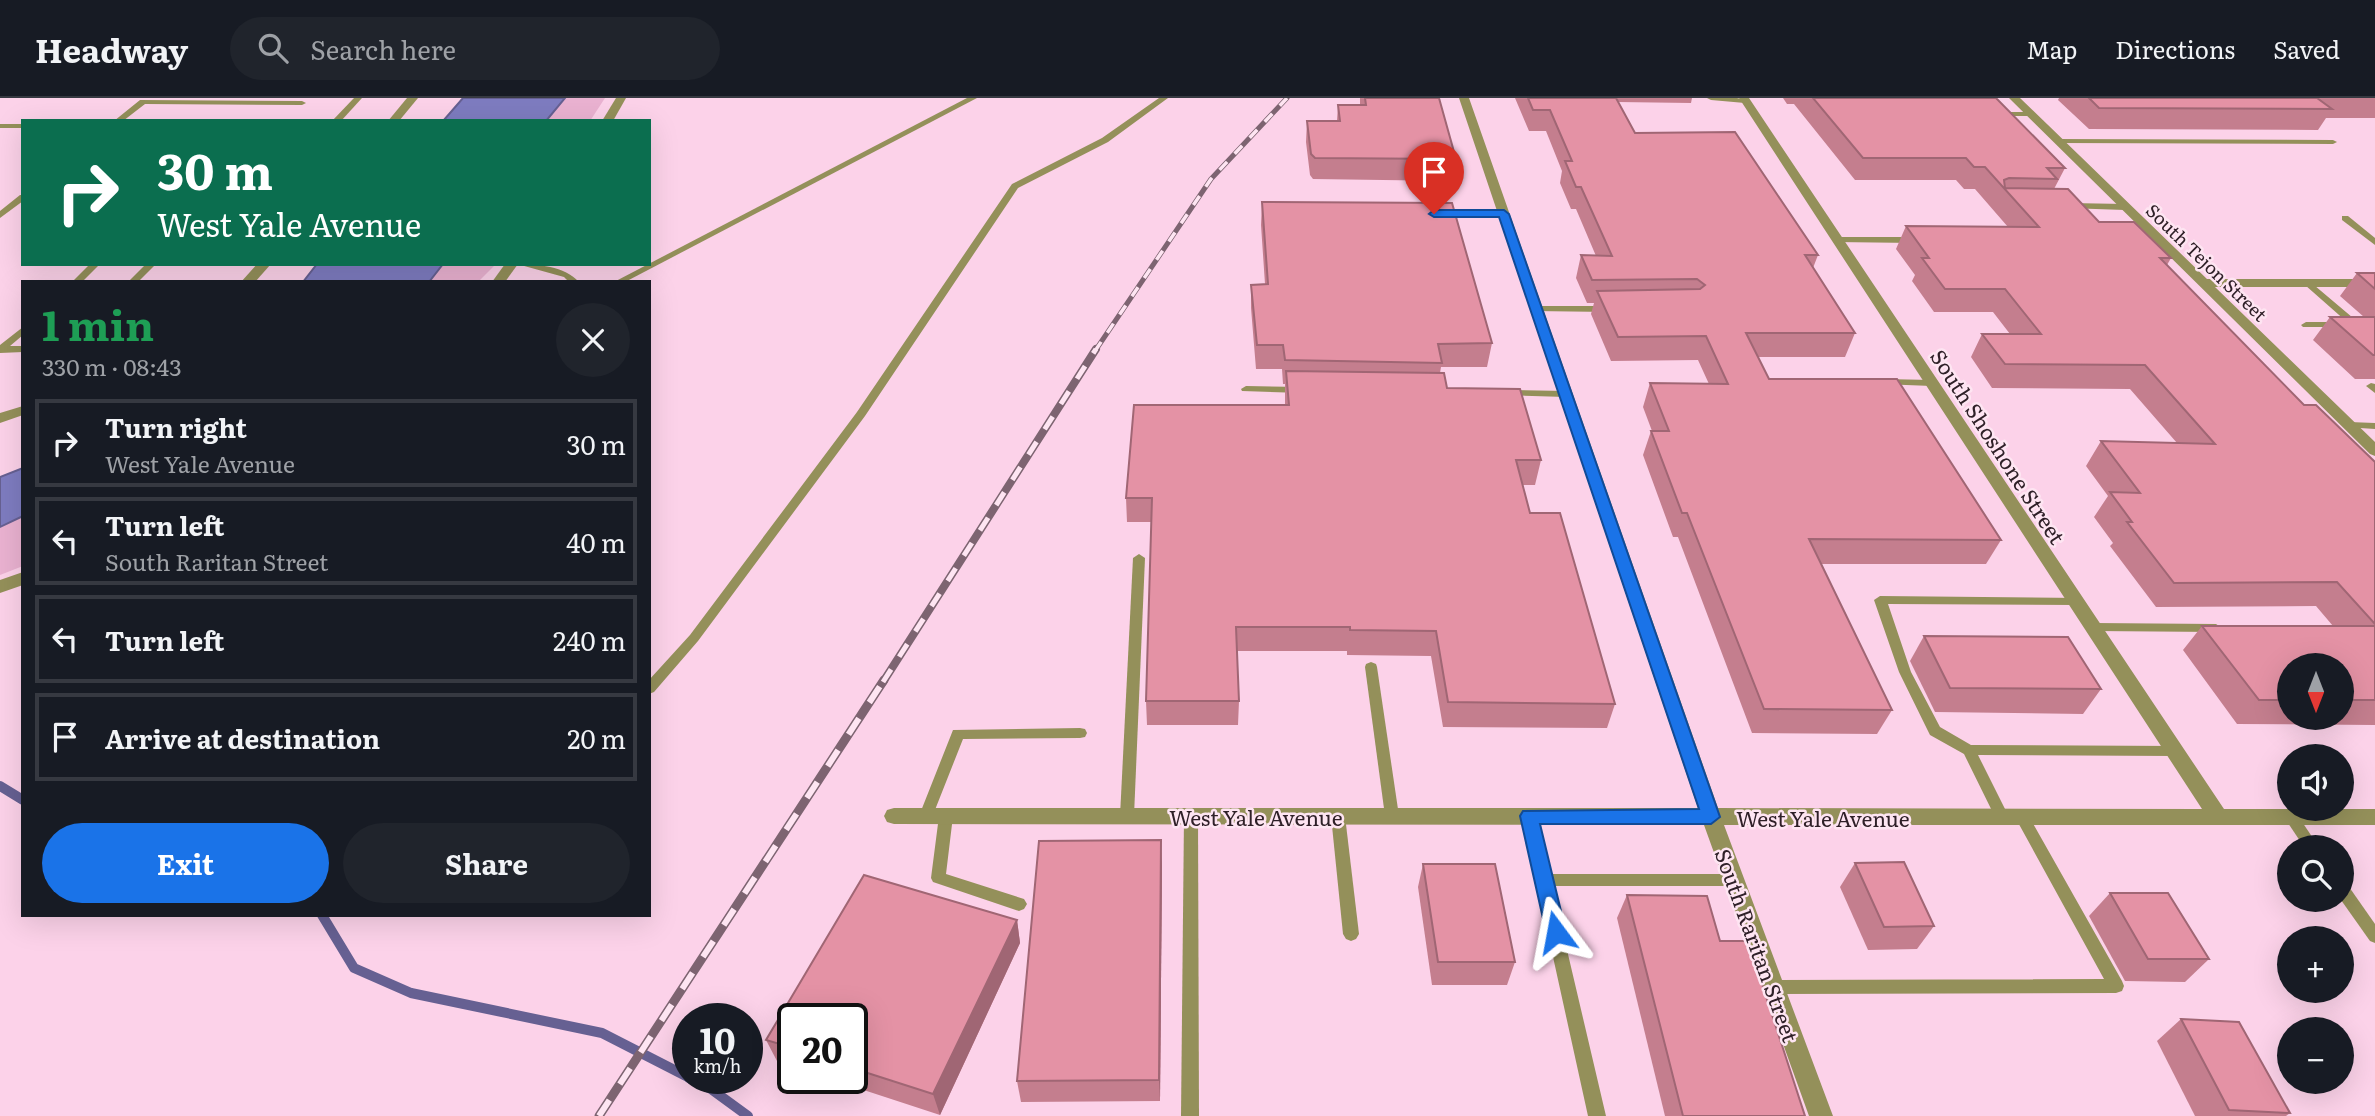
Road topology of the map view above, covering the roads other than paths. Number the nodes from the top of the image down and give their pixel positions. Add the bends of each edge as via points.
1 (358, 98) edge
2 (413, 98) edge
3 (621, 98) edge
4 (973, 98) edge
5 (1164, 98) edge
6 (1464, 98) edge
7 (1711, 98) edge
8 (2014, 98) edge
9 (1744, 99) edge
10 (145, 100) edge
11 (302, 103) dead end
12 (1990, 114) edge
13 (2030, 114) junction
14 (121, 119) edge
15 (338, 119) edge
16 (395, 119) edge
17 (608, 119) edge
18 (0, 126) edge
19 (21, 126) edge
20 (2058, 141) junction
21 (2333, 142) dead end
22 (21, 199) edge
23 (2062, 206) edge
24 (2125, 206) junction
25 (1427, 214) edge
26 (1504, 214) junction
27 (0, 215) edge
28 (2345, 218) dead end
29 (1838, 240) junction
30 (1927, 240) edge
31 (2375, 242) edge
32 (651, 265) edge
33 (94, 266) edge
34 (150, 266) edge
35 (263, 266) edge
36 (510, 266) edge
37 (529, 266) edge
38 (649, 266) edge
39 (78, 280) edge
40 (134, 280) edge
41 (249, 280) edge
42 (500, 280) edge
43 (573, 280) edge
44 (622, 280) edge
45 (2203, 283) junction
46 (2308, 283) junction
47 (2375, 283) edge
48 (1536, 309) junction
49 (1620, 309) edge
50 (2306, 325) dead end
51 (21, 332) edge
52 (1, 349) edge
53 (21, 349) edge
54 (1877, 382) edge
55 (1932, 383) junction
56 (1246, 389) dead end
57 (1315, 390) edge
58 (1496, 393) edge
59 (1566, 394) junction
60 (21, 411) edge
61 (0, 418) edge
62 (2349, 425) junction
63 (2375, 426) edge
64 (2375, 451) edge
65 (1139, 558) dead end
66 (21, 579) edge
67 (0, 587) edge
68 (2076, 601) junction
69 (2094, 627) junction
70 (2227, 628) edge
71 (1371, 667) dead end
72 (651, 687) edge
73 (1080, 733) dead end
74 (1969, 750) junction
75 (2175, 751) junction
76 (894, 816) dead end
77 (936, 816) junction
78 (1126, 816) junction
79 (1191, 816) junction
80 (1338, 816) junction
81 (1392, 816) junction
82 (1529, 816) junction
83 (1711, 817) junction
84 (2012, 817) junction
85 (2219, 817) junction
86 (2277, 817) edge
87 (2354, 817) edge
88 (2375, 817) edge
89 (1544, 880) junction
90 (1735, 880) junction
91 (1018, 904) dead end
92 (2354, 906) edge
93 (1351, 934) dead end
94 (2375, 936) edge
95 (1774, 988) junction
96 (1190, 1116) edge
97 (1597, 1116) edge
98 (1821, 1116) edge

1 - 15 lane
2 - 16 street
3 - 17 street
4 - 32 lane
5 - 72 lane via 1105,140 1015,187 862,414 694,638
6 - 26 street, South Raritan Street
7 - 9 lane
8 - 13 street, South Tejon Street
9 - 29 street, South Shoshone Street
10 - 11 lane
10 - 14 lane
12 - 13 lane
13 - 20 street, South Tejon Street
18 - 19 lane
20 - 21 lane
20 - 24 street, South Tejon Street
22 - 27 lane
23 - 24 lane
24 - 45 street, South Tejon Street
25 - 26 lane
26 - 48 street, South Raritan Street
28 - 31 lane
29 - 30 lane
29 - 55 street, South Shoshone Street
33 - 39 lane
34 - 40 lane
35 - 41 street
36 - 42 street
37 - 43 lane
38 - 44 lane
45 - 46 street
45 - 62 street, South Tejon Street
46 - 47 street
46 - 50 lane via 2356,325
48 - 49 lane
48 - 59 street, South Raritan Street
51 - 52 lane
52 - 53 lane
54 - 55 lane
55 - 68 street, South Shoshone Street
56 - 57 lane
58 - 59 lane
59 - 83 street, South Raritan Street
60 - 61 street
62 - 63 lane
62 - 64 street, South Tejon Street
65 - 78 lane
66 - 67 street
68 - 69 street, South Shoshone Street
68 - 74 lane via 1880,600 1905,672 1935,731
69 - 70 lane
69 - 75 street, South Shoshone Street
71 - 81 lane
73 - 77 lane via 958,734
74 - 75 lane
74 - 84 lane
75 - 85 street, South Shoshone Street
76 - 77 street, West Yale Avenue
77 - 78 street, West Yale Avenue
77 - 91 lane via 938,878
78 - 79 street, West Yale Avenue
79 - 80 street, West Yale Avenue
79 - 96 lane
80 - 81 street, West Yale Avenue
80 - 93 lane
81 - 82 street, West Yale Avenue
82 - 83 street, West Yale Avenue
82 - 89 lane
83 - 84 street, West Yale Avenue
83 - 90 street, South Raritan Street
84 - 85 street, West Yale Avenue
84 - 95 lane via 2116,986
85 - 86 street, West Yale Avenue
87 - 88 street, West Yale Avenue
89 - 90 lane
89 - 97 lane
90 - 95 street, South Raritan Street
92 - 94 lane
95 - 98 street, South Raritan Street

